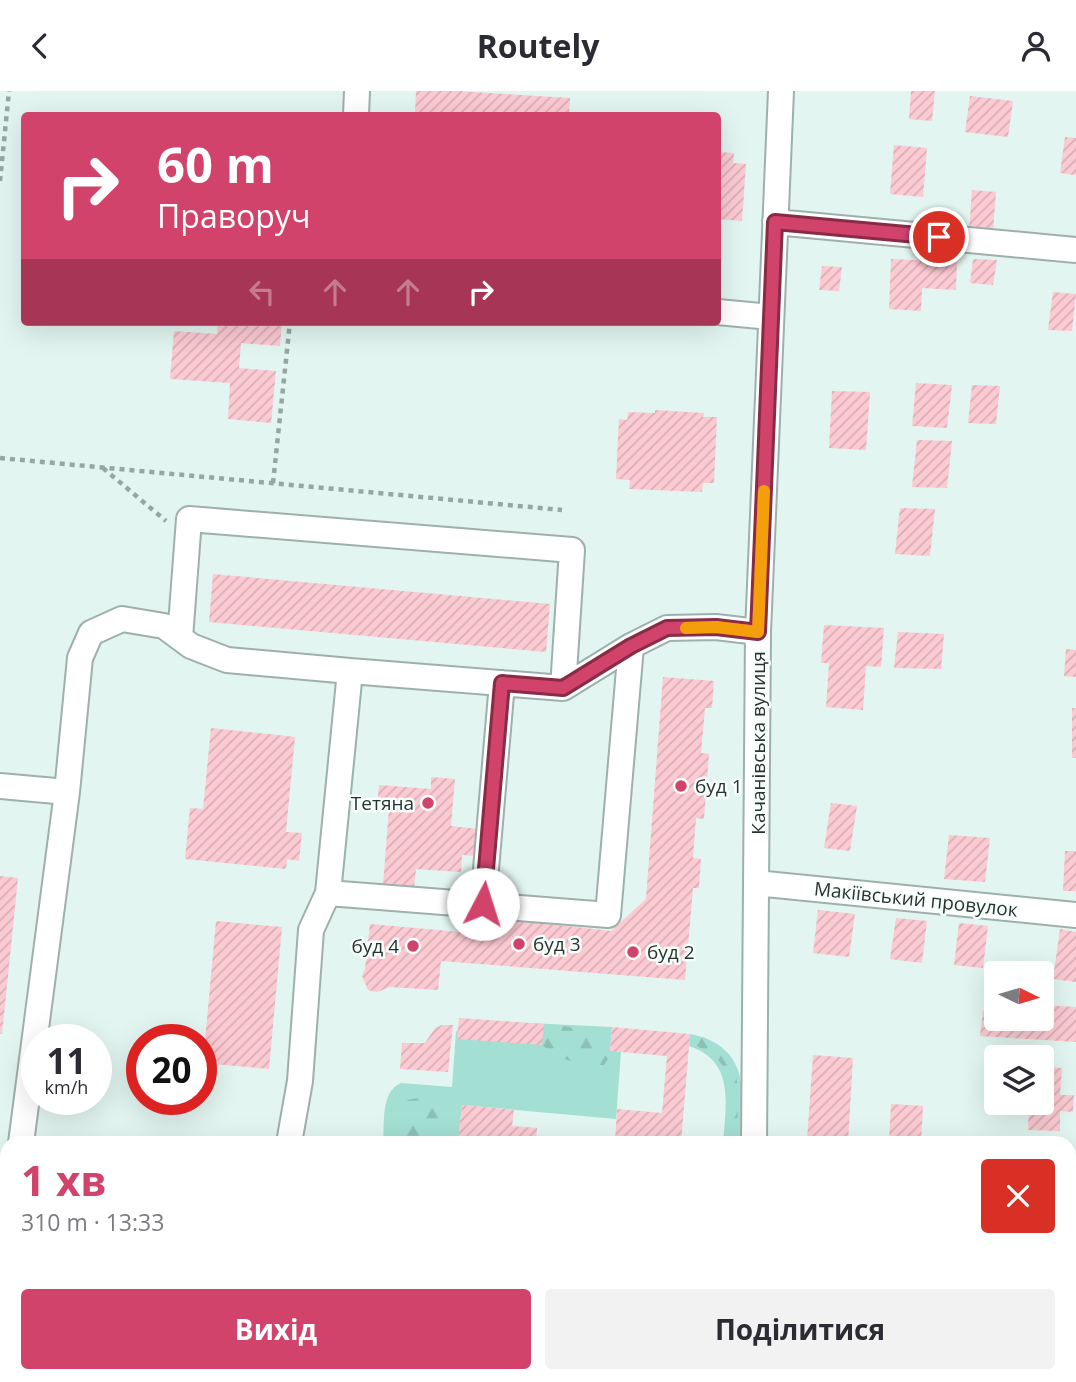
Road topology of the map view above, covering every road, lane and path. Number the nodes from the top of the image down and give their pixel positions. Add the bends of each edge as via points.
1 (9, 91) edge
2 (357, 91) edge
3 (781, 91) edge
4 (356, 112) edge
5 (0, 181) edge
6 (775, 222) junction
7 (1076, 250) edge
8 (721, 312) edge
9 (771, 317) junction
10 (290, 326) edge
11 (0, 458) edge
12 (102, 467) junction
13 (273, 483) junction
14 (562, 510) dead end
15 (190, 530) junction
16 (758, 632) junction
17 (180, 638) junction
18 (631, 646) junction
19 (350, 671) junction
20 (502, 683) junction
21 (563, 688) junction
22 (0, 786) edge
23 (67, 792) junction
24 (756, 883) junction
25 (328, 893) junction
26 (483, 904) junction
27 (1076, 915) edge
28 (22, 1136) edge
29 (290, 1136) edge
30 (754, 1136) edge

1 - 5 path
2 - 4 street
3 - 6 street, Качанівська вулиця
6 - 7 street
6 - 9 street, Качанівська вулиця
8 - 9 street
9 - 16 street, Качанівська вулиця
10 - 13 path
11 - 12 path
12 - 13 path
12 - 15 path via 175,529
13 - 14 path
15 - 17 street
15 - 21 street via 189,519 572,550
16 - 18 street via 667,628
16 - 24 street, Качанівська вулиця
17 - 19 street via 227,660
17 - 23 street via 164,626 122,619 92,633 80,658
18 - 21 street
18 - 26 street via 608,915
19 - 20 street
19 - 25 street
20 - 21 street
20 - 26 street
22 - 23 street
23 - 28 street
24 - 27 street, Макіївський провулок
24 - 30 street, Качанівська вулиця
25 - 26 street
25 - 29 street via 311,930 300,1081

